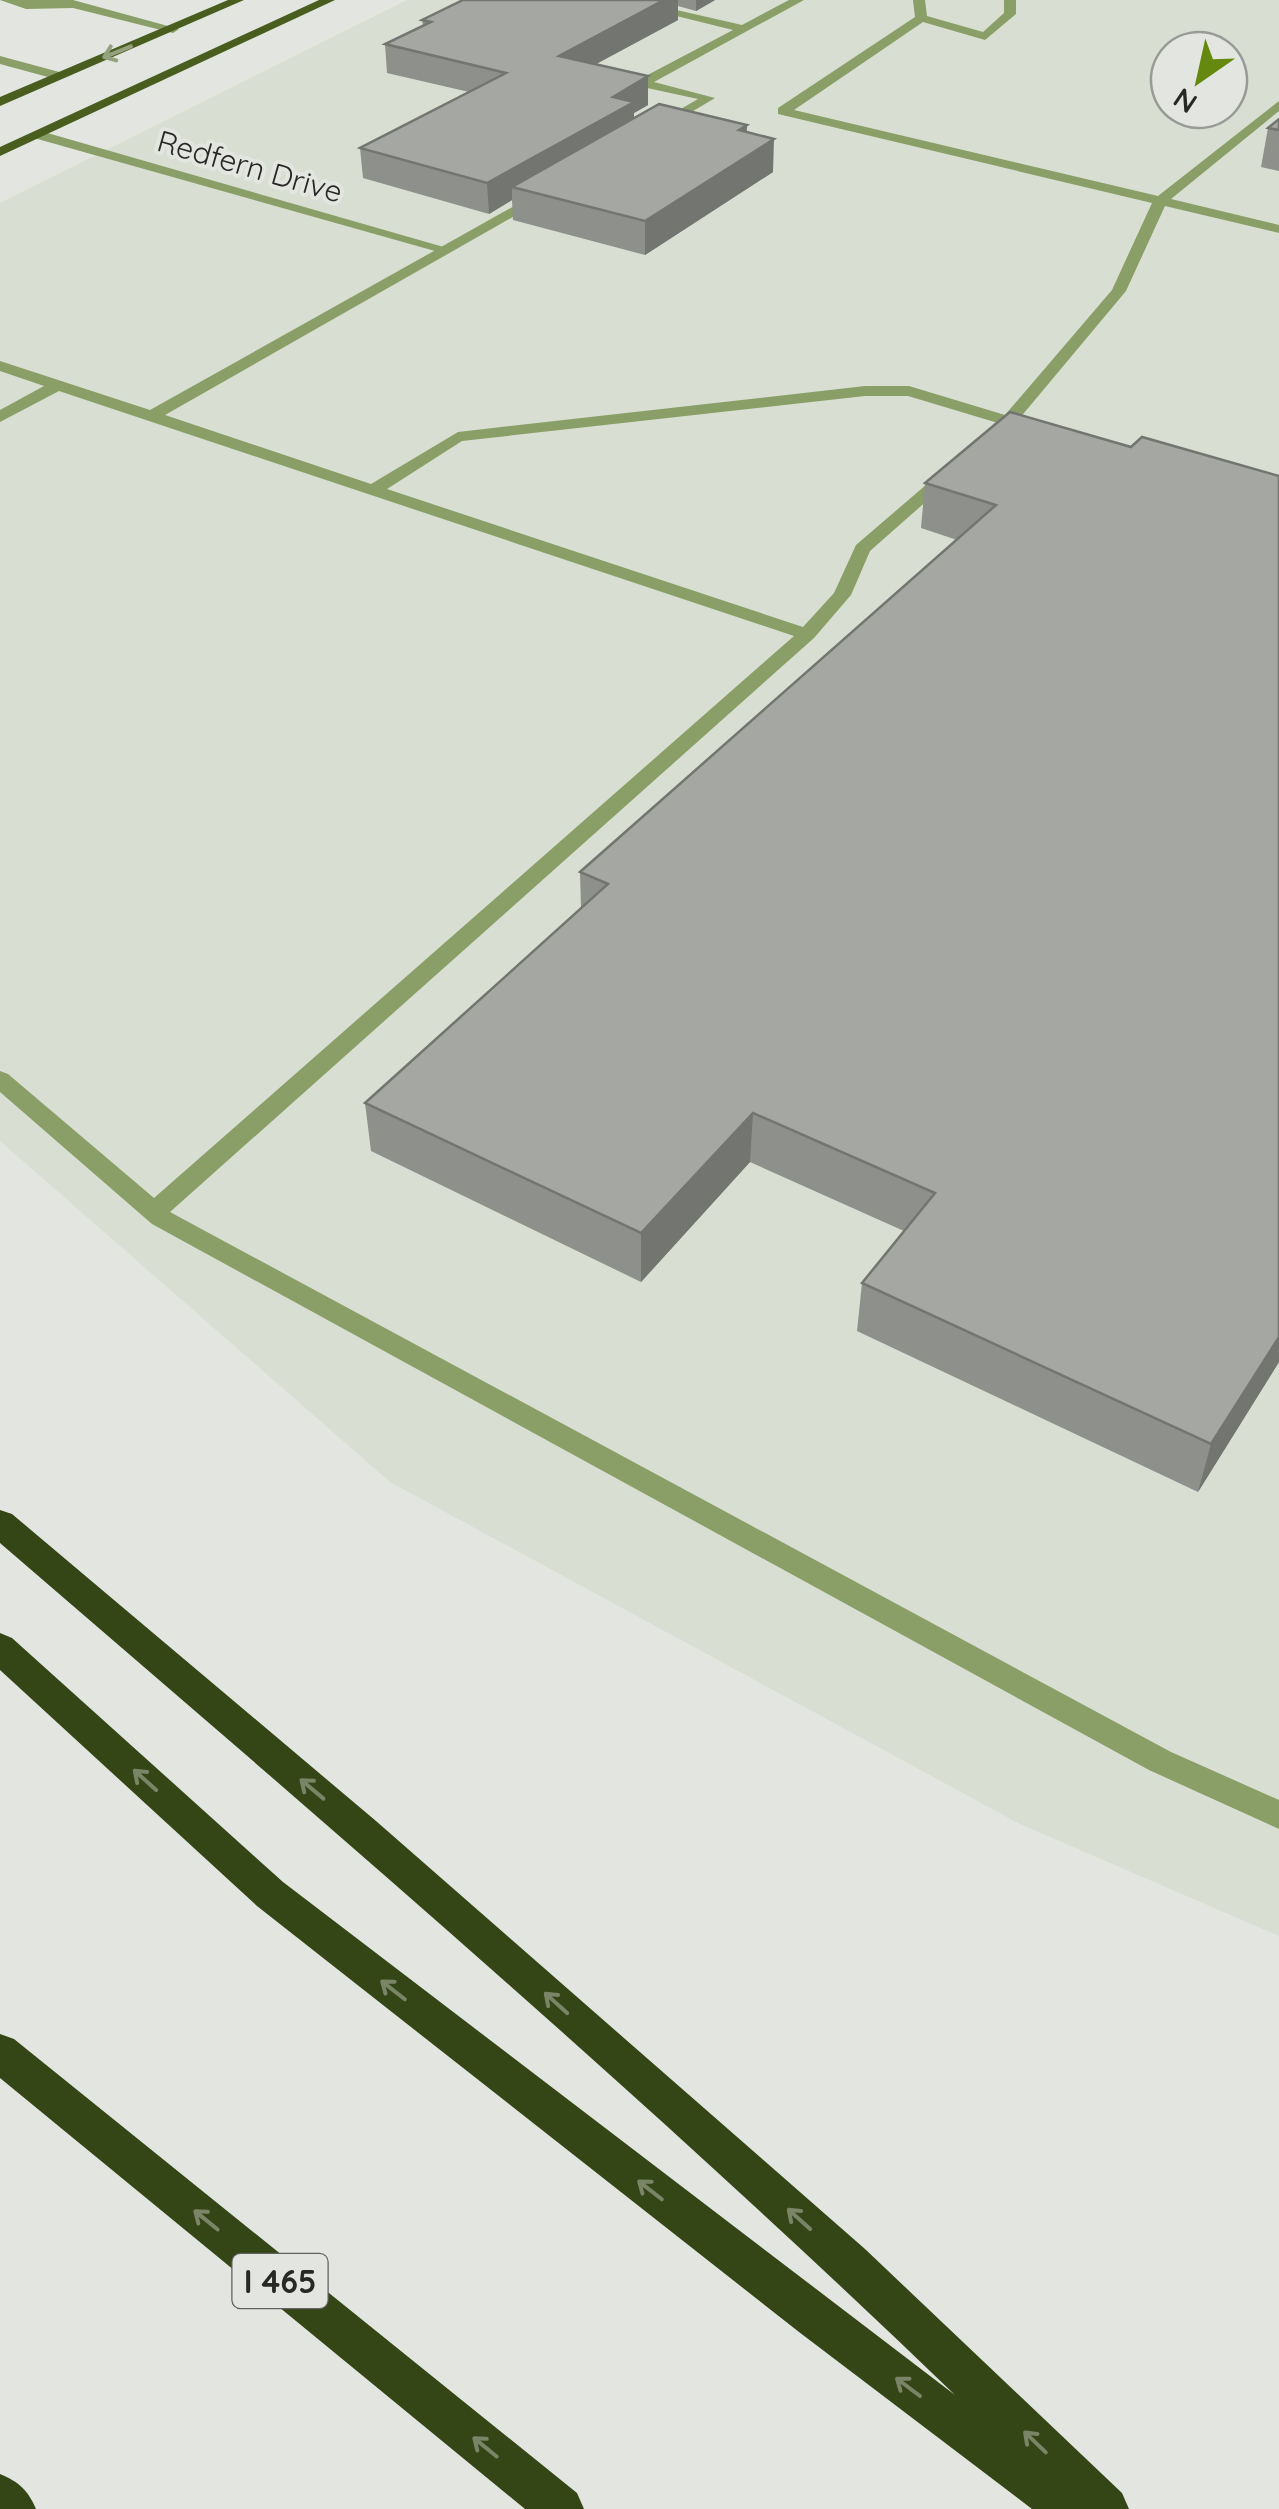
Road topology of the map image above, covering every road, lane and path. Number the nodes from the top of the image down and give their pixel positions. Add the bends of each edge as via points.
1 (5, 0) edge
2 (238, 0) edge
3 (329, 0) edge
4 (618, 0) edge
5 (798, 0) edge
6 (919, 0) edge
7 (1010, 0) edge
8 (78, 2) edge
9 (921, 18) junction
10 (744, 28) junction
11 (174, 29) junction
12 (0, 60) edge
13 (59, 76) junction
14 (0, 102) edge
15 (1279, 106) edge
16 (39, 135) junction
17 (644, 136) edge
18 (0, 152) edge
19 (561, 184) edge
20 (1160, 201) junction
21 (1279, 229) edge
22 (446, 250) junction
23 (0, 366) edge
24 (58, 384) junction
25 (0, 416) edge
26 (152, 416) junction
27 (1010, 422) junction
28 (1046, 433) edge
29 (982, 446) edge
30 (954, 470) edge
31 (373, 490) junction
32 (807, 634) junction
33 (0, 1079) edge
34 (154, 1212) junction
35 (0, 1523) edge
36 (0, 1648) edge
37 (1279, 1815) edge
38 (0, 2053) edge
39 (0, 2497) edge
40 (13, 2509) edge
41 (561, 2509) edge
42 (1070, 2509) edge
43 (1106, 2509) edge

1 - 8 street
2 - 11 main road
3 - 16 main road
4 - 10 street
5 - 10 street
6 - 9 street
7 - 9 street via 1010,14 986,36
8 - 11 street
9 - 20 street via 783,111
10 - 17 street via 642,83 710,98
11 -> 13 main road
12 - 13 street
13 - 14 main road
15 - 20 street
16 - 18 main road
16 - 22 street, Redfern Drive
19 - 22 street
20 - 21 street
20 - 27 street via 1119,291
22 - 26 street
23 - 24 street
24 - 25 street
24 - 26 street
26 - 31 street
27 - 28 street
27 - 29 street
27 - 31 street via 909,392 865,391 458,438
30 - 32 street via 862,549 842,595
31 - 32 street
32 - 34 street
33 - 34 street
34 - 37 street via 1160,1762
43 -> 35 highway via 835,2251 364,1833
42 -> 36 highway via 270,1894
41 -> 38 highway, I 465
39 - 40 highway

